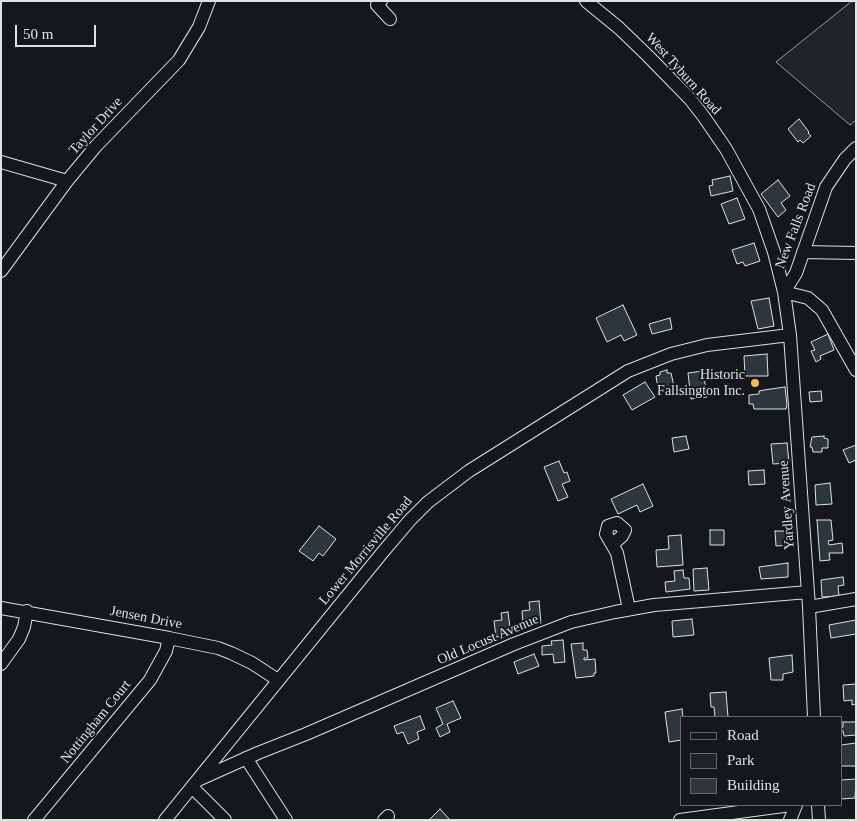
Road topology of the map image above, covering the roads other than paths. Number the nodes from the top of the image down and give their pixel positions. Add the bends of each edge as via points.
1 (209, 1) edge
2 (380, 1) edge
3 (586, 1) edge
4 (390, 19) dead end
5 (856, 148) edge
6 (1, 162) edge
7 (67, 181) junction
8 (803, 252) junction
9 (856, 253) edge
10 (1, 271) edge
11 (784, 292) junction
12 (790, 335) junction
13 (856, 370) edge
14 (613, 544) dead end
15 (808, 592) junction
16 (856, 599) edge
17 (1, 608) edge
18 (809, 608) junction
19 (629, 610) junction
20 (27, 611) junction
21 (169, 638) junction
22 (1, 664) edge
23 (278, 680) junction
24 (814, 716) edge
25 (246, 758) junction
26 (195, 784) junction
27 (784, 806) edge
28 (796, 806) edge
29 (818, 806) edge
30 (34, 820) edge
31 (165, 820) edge
32 (225, 820) edge
33 (286, 820) edge
34 (680, 820) edge
35 (790, 820) edge
36 (819, 820) edge

1 - 7 street, Taylor Drive via 199,27 179,60 114,126
2 - 4 street via 377,5
3 - 11 street, West Tyburn Road via 619,28 683,92 726,149 758,209
5 - 8 street, New Falls Road via 826,188
6 - 7 street
7 - 10 street, Taylor Drive
8 - 9 street
8 - 11 street, New Falls Road via 796,273
11 - 12 street, Yardley Avenue
11 - 13 street via 808,298 822,310
12 - 15 street, Yardley Avenue
12 - 23 street, Lower Morrisville Road via 707,345 653,360 628,371 469,472 428,502 410,520
14 - 19 street
15 - 18 street, Yardley Avenue
15 - 19 street, Old Locust Avenue
16 - 18 street
17 - 20 street, Jensen Drive
18 - 24 street, Yardley Avenue
19 - 25 street, Old Locust Avenue via 571,622 514,644
20 - 21 street, Jensen Drive
20 - 22 street via 19,638
21 - 23 street, Jensen Drive via 231,652
21 - 30 street, Nottingham Court via 166,651 150,680
23 - 26 street, Lower Morrisville Road
25 - 26 street, Old Locust Avenue
25 - 33 street
26 - 31 street, Lower Morrisville Road
26 - 32 street
27 - 34 street
28 - 35 street
29 - 36 street

